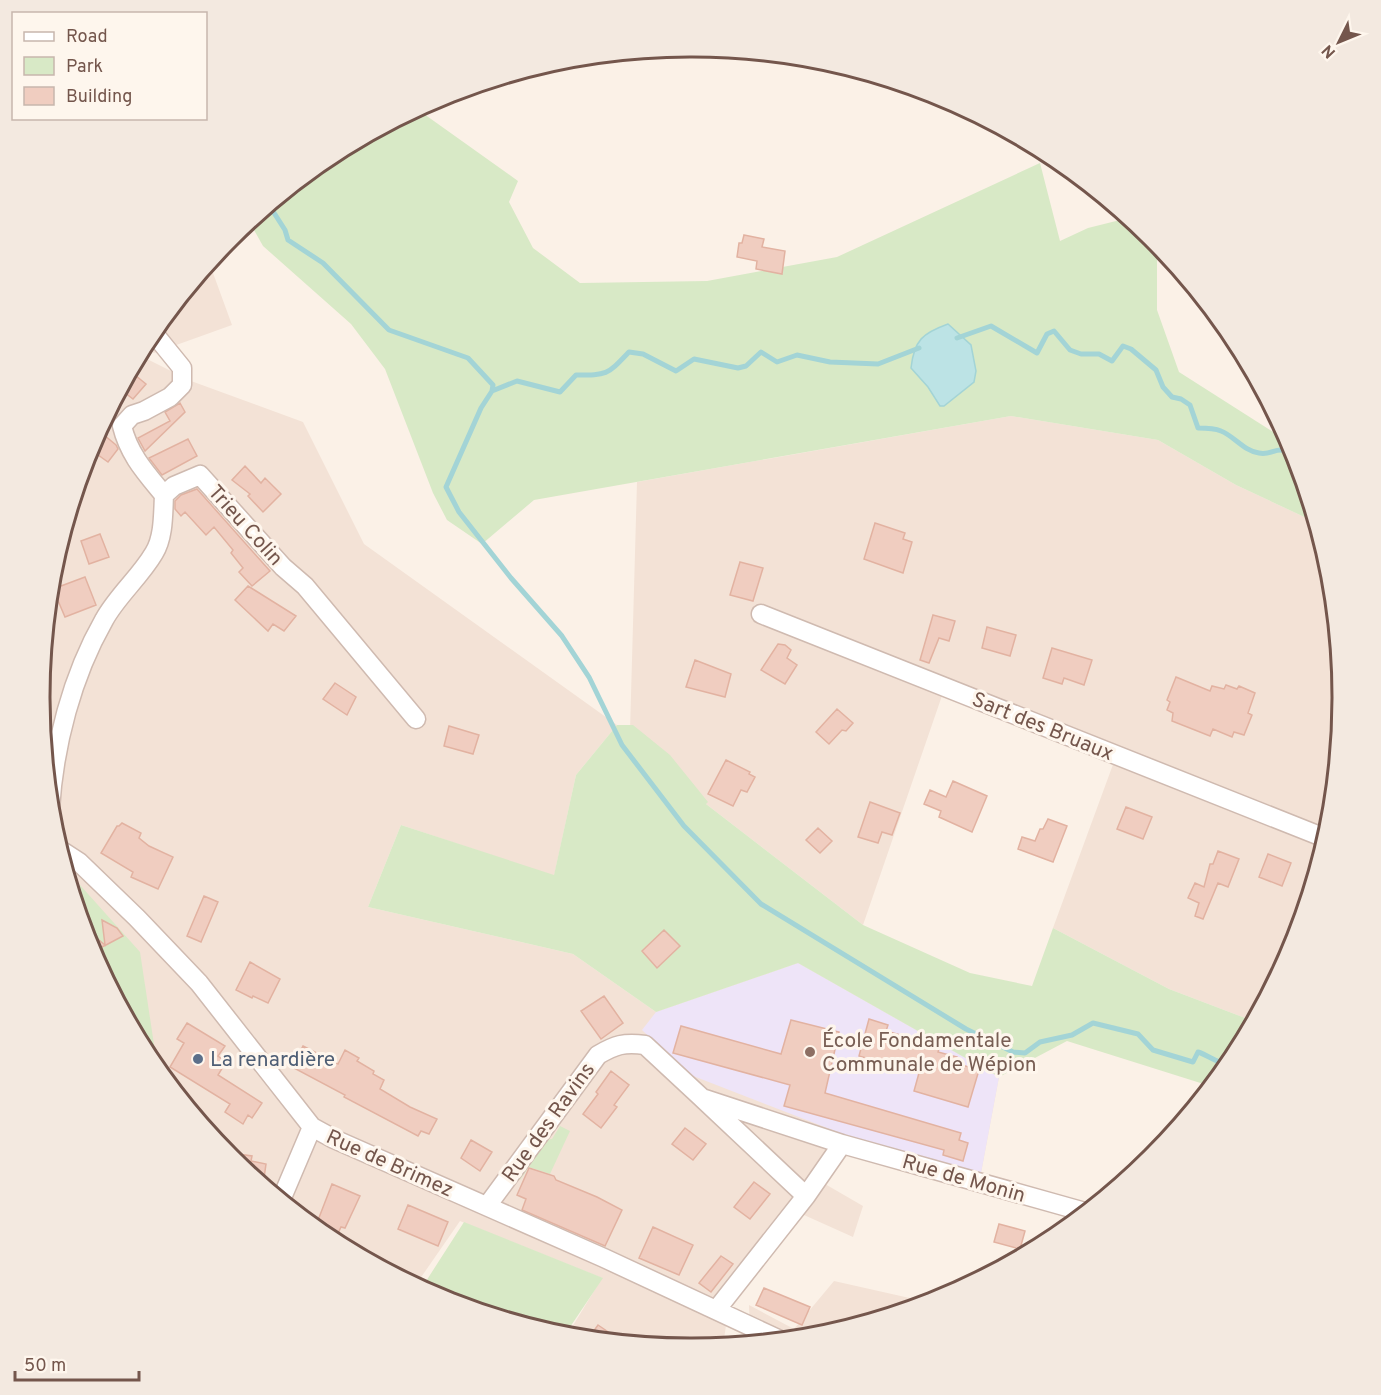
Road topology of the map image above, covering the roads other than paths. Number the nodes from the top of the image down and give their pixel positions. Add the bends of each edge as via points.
1 (159, 340) edge
2 (164, 495) junction
3 (761, 614) dead end
4 (416, 719) dead end
5 (54, 767) edge
6 (1316, 834) edge
7 (69, 856) edge
8 (702, 1098) junction
9 (312, 1127) junction
10 (842, 1144) junction
11 (284, 1193) edge
12 (806, 1196) junction
13 (487, 1206) junction
14 (1076, 1209) edge
15 (717, 1310) junction
16 (767, 1334) edge

1 - 2 street via 182,368 183,385 170,397 132,415 122,426 134,458
2 - 4 street, Trieu Colin via 174,486 201,475 283,567 305,586
2 - 5 street via 155,552 105,618 77,682
3 - 6 street, Sart des Bruaux
7 - 9 street, Rue de Brimez via 199,982
8 - 10 street, Rue de Monin
8 - 12 street
8 - 13 street, Rue des Ravins via 645,1045 615,1045 597,1055
9 - 11 street
9 - 13 street, Rue de Brimez
10 - 12 street
10 - 14 street, Rue de Monin
12 - 15 street
13 - 15 street, Rue de Brimez
15 - 16 street, Rue de Brimez

